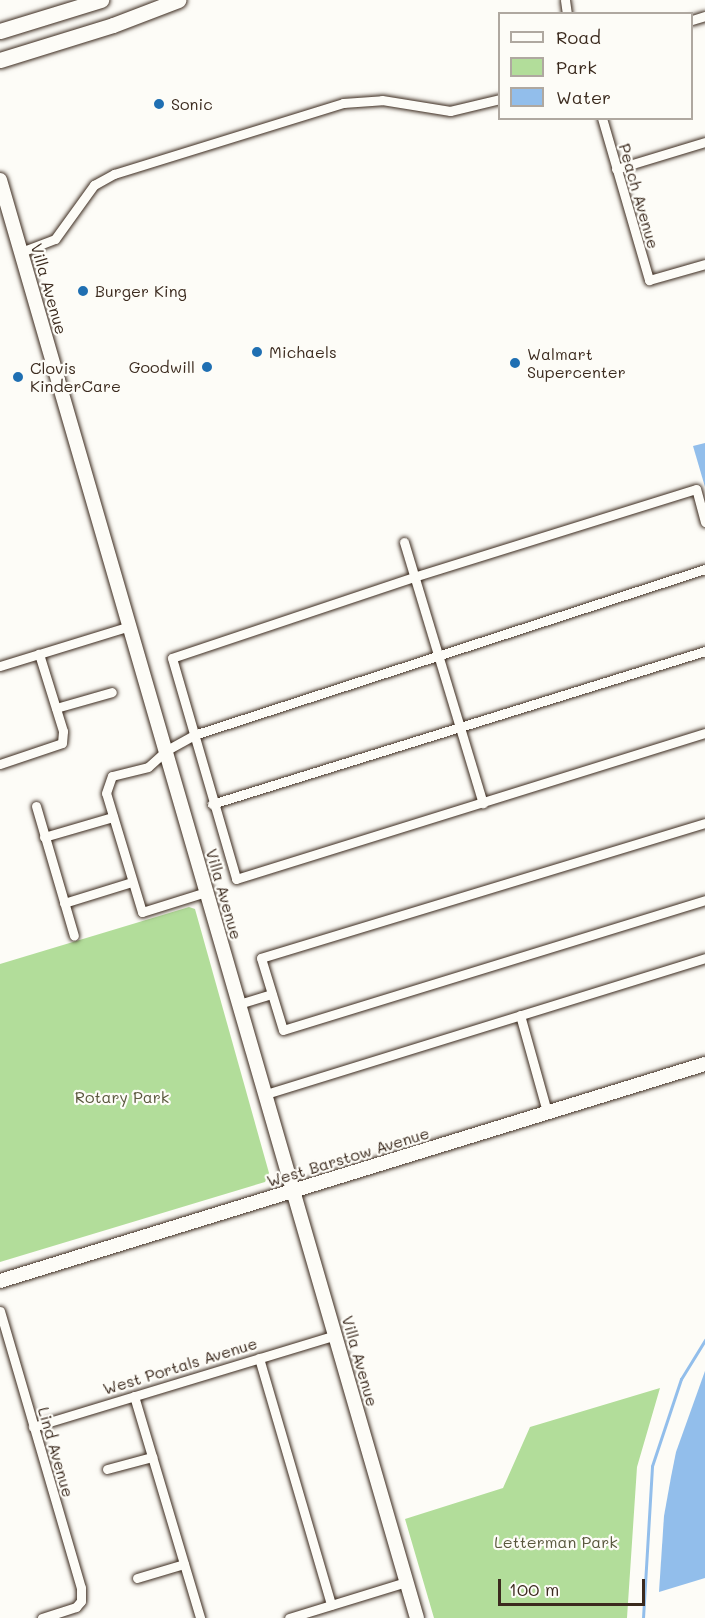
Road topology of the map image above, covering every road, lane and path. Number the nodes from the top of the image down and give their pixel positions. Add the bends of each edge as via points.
1 (101, 0) edge
2 (178, 0) edge
3 (0, 31) edge
4 (0, 60) edge
5 (498, 99) edge
6 (603, 120) edge
7 (705, 142) edge
8 (616, 169) junction
9 (0, 180) edge
10 (21, 252) junction
11 (705, 264) edge
12 (705, 522) edge
13 (404, 542) dead end
14 (705, 569) edge
15 (414, 577) junction
16 (130, 626) junction
17 (705, 651) edge
18 (39, 654) junction
19 (438, 656) junction
20 (0, 666) edge
21 (112, 692) dead end
22 (56, 708) junction
23 (460, 727) junction
24 (705, 733) edge
25 (194, 735) junction
26 (167, 750) junction
27 (0, 764) edge
28 (483, 803) junction
29 (212, 804) junction
30 (36, 806) dead end
31 (113, 817) junction
32 (705, 823) edge
33 (44, 837) junction
34 (132, 882) junction
35 (206, 892) junction
36 (705, 900) edge
37 (64, 903) junction
38 (74, 936) dead end
39 (705, 958) edge
40 (272, 994) junction
41 (239, 1004) junction
42 (520, 1015) junction
43 (705, 1064) edge
44 (267, 1094) junction
45 (547, 1112) junction
46 (293, 1191) junction
47 (0, 1281) edge
48 (0, 1311) edge
49 (335, 1335) junction
50 (259, 1358) junction
51 (134, 1396) junction
52 (33, 1426) junction
53 (152, 1457) junction
54 (107, 1469) dead end
55 (184, 1564) junction
56 (137, 1578) dead end
57 (406, 1582) junction
58 (331, 1605) junction
59 (42, 1618) edge
60 (200, 1618) edge
61 (289, 1618) edge
62 (417, 1618) edge

1 - 3 main road
2 - 4 main road
5 - 10 street via 450,111 382,100 343,104 114,174 94,185 55,239
6 - 8 street, Peach Avenue
7 - 8 street
8 - 11 street, Peach Avenue via 649,280
9 - 10 main road, Villa Avenue
10 - 16 main road, Villa Avenue
12 - 15 street via 696,489
13 - 15 street
14 - 19 street
15 - 19 street
15 - 25 street via 172,658
16 - 18 street
16 - 26 main road, Villa Avenue
17 - 23 street
18 - 20 street
18 - 22 street
19 - 23 street
19 - 25 street
21 - 22 street
22 - 27 street via 62,743
23 - 28 street
23 - 29 street
24 - 28 street
25 - 26 street
25 - 29 street
26 - 31 street via 148,767 112,776 106,793
26 - 35 main road, Villa Avenue
28 - 29 street via 236,879
30 - 33 street
31 - 33 street
31 - 34 street
32 - 40 street via 261,958
33 - 37 street
34 - 35 street via 142,912
34 - 37 street
35 - 41 main road, Villa Avenue
36 - 40 street via 283,1030
37 - 38 street
39 - 42 street
40 - 41 street
41 - 44 main road, Villa Avenue
42 - 44 street
42 - 45 street
43 - 45 main road, West Barstow Avenue
44 - 46 main road, Villa Avenue
45 - 46 main road, West Barstow Avenue
46 - 47 main road, West Barstow Avenue
46 - 49 main road, Villa Avenue
48 - 52 street, Lind Avenue
49 - 50 street, West Portals Avenue
49 - 57 main road, Villa Avenue
50 - 51 street, West Portals Avenue
50 - 58 street
51 - 52 street, West Portals Avenue
51 - 53 street
52 - 59 street, Lind Avenue via 81,1588 81,1601 70,1610
53 - 54 street
53 - 55 street
55 - 56 street
55 - 60 street
57 - 58 street
57 - 62 main road, Villa Avenue
58 - 61 street

